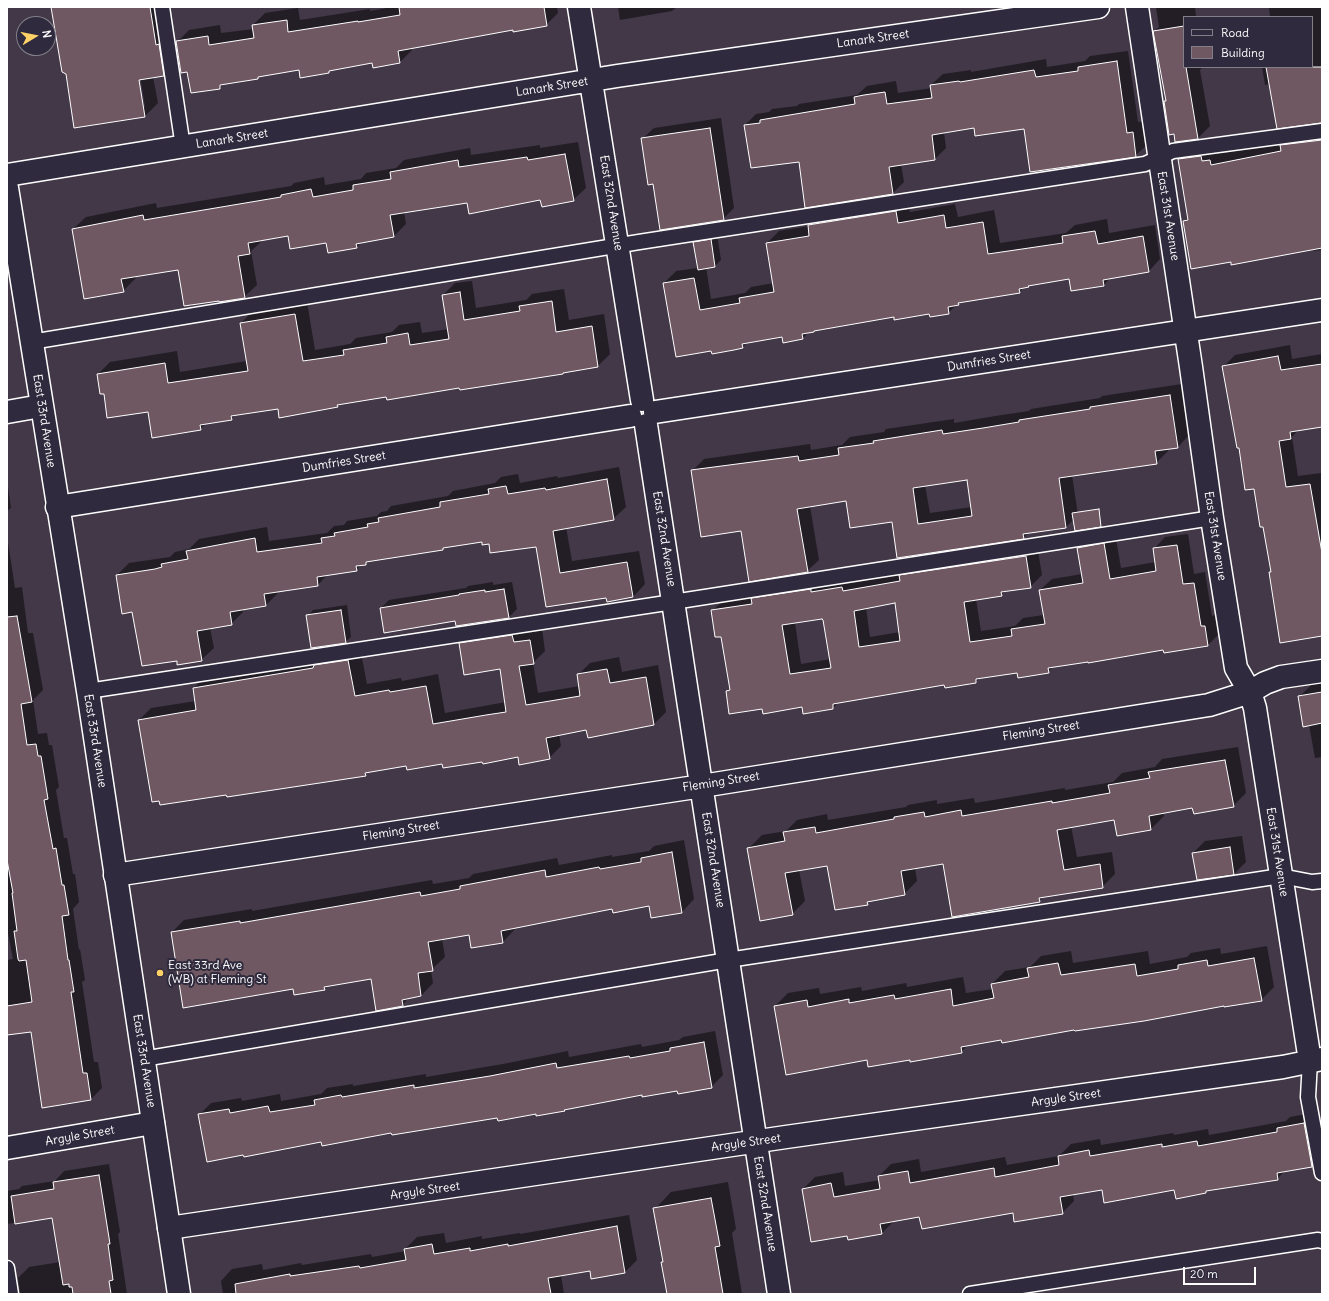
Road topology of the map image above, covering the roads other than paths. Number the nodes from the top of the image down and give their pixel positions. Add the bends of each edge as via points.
1 (162, 7) edge
2 (579, 7) edge
3 (1098, 7) edge
4 (1137, 7) edge
5 (592, 80) junction
6 (1322, 131) edge
7 (183, 147) junction
8 (1159, 157) junction
9 (7, 175) edge
10 (7, 188) edge
11 (618, 245) junction
12 (1322, 310) edge
13 (1186, 331) junction
14 (31, 342) junction
15 (41, 406) junction
16 (7, 412) edge
17 (644, 413) junction
18 (57, 507) junction
19 (1212, 518) junction
20 (674, 602) junction
21 (1322, 671) edge
22 (88, 691) junction
23 (1250, 692) junction
24 (702, 786) junction
25 (115, 875) junction
26 (1281, 876) junction
27 (1322, 881) edge
28 (728, 960) junction
29 (143, 1059) junction
30 (1316, 1060) edge
31 (153, 1123) junction
32 (756, 1142) junction
33 (7, 1148) edge
34 (1322, 1173) edge
35 (169, 1228) junction
36 (1322, 1242) edge
37 (7, 1268) edge
38 (11, 1294) edge
39 (179, 1294) edge
40 (779, 1294) edge
41 (970, 1294) edge

1 - 7 lane
2 - 5 street, East 32nd Avenue
3 - 5 street, Lanark Street
4 - 8 street, East 31st Avenue
5 - 7 street, Lanark Street
5 - 11 street, East 32nd Avenue
6 - 8 lane via 1173,151
7 - 9 street, Lanark Street
8 - 11 lane via 1145,164
8 - 13 street, East 31st Avenue
10 - 14 street, East 33rd Avenue
11 - 14 lane
11 - 17 street, East 32nd Avenue
12 - 13 street, Dumfries Street
13 - 17 street, Dumfries Street
13 - 19 street, East 31st Avenue
14 - 15 street, East 33rd Avenue
15 - 16 street
15 - 18 street, East 33rd Avenue
17 - 18 street, Dumfries Street
17 - 20 street, East 32nd Avenue
18 - 22 street, East 33rd Avenue
19 - 20 lane
19 - 23 street, East 31st Avenue via 1236,668
20 - 22 lane
20 - 24 street, East 32nd Avenue
21 - 23 street, Fleming Street via 1281,677
22 - 25 street, East 33rd Avenue
23 - 24 street, Fleming Street via 1209,704
23 - 26 street, East 31st Avenue via 1255,708
24 - 25 street, Fleming Street
24 - 28 street, East 32nd Avenue
25 - 29 street, East 33rd Avenue
26 - 27 lane via 1312,882
26 - 28 lane
26 - 30 street, East 31st Avenue
28 - 29 lane
28 - 32 street, East 32nd Avenue
29 - 31 street, East 33rd Avenue
30 - 32 street, Argyle Street via 1283,1067
30 - 34 lane via 1308,1097
31 - 33 street, Argyle Street
31 - 35 street, East 33rd Avenue
32 - 35 street, Argyle Street
32 - 40 street, East 32nd Avenue
35 - 39 street, East 33rd Avenue
36 - 41 lane via 1318,1240
37 - 38 lane

